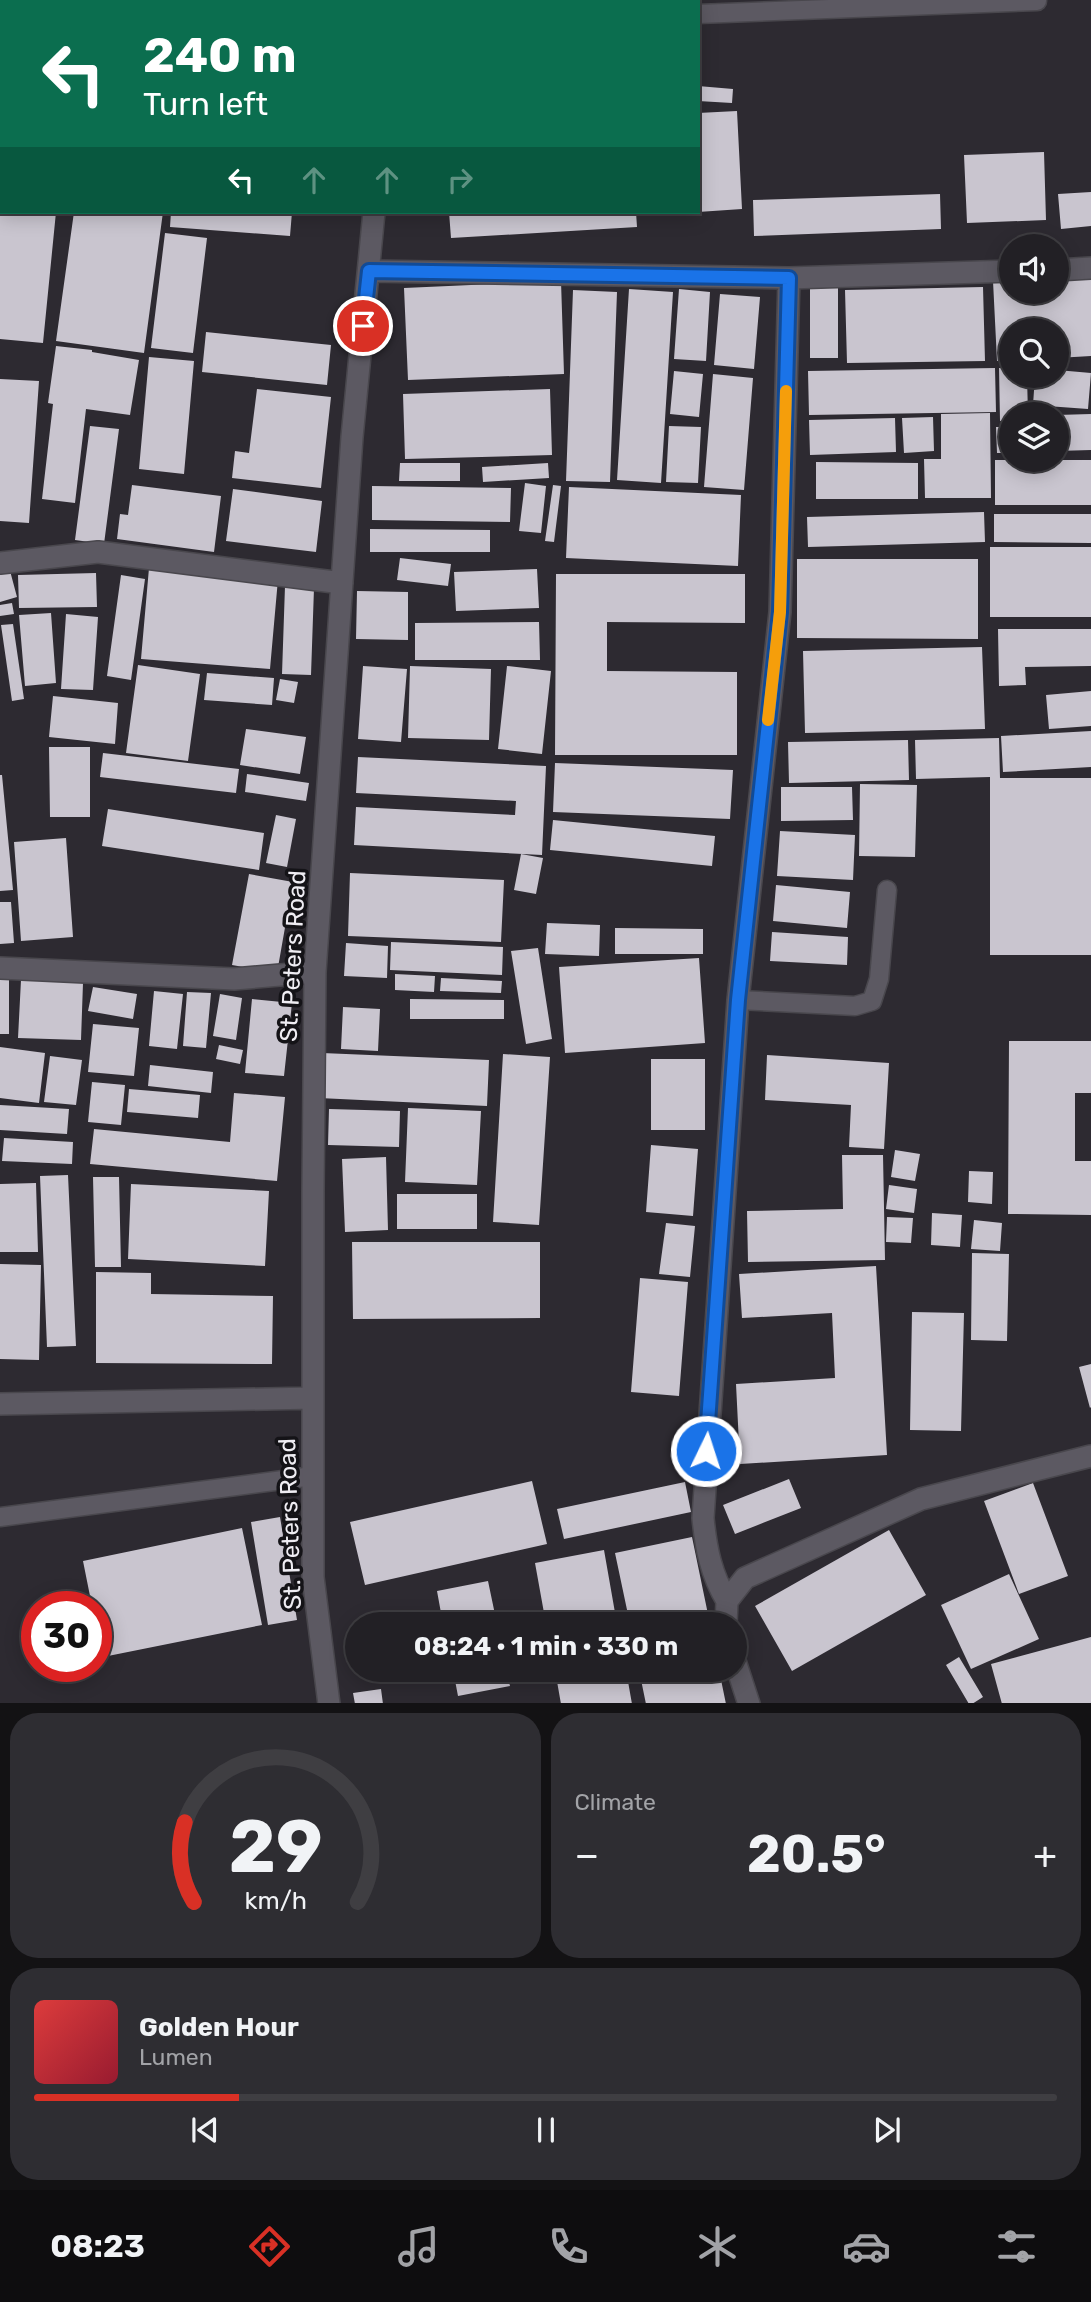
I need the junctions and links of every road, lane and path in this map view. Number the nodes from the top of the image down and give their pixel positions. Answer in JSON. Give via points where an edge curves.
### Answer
{"nodes":[{"id":1,"x":1037,"y":1,"type":"edge"},
{"id":2,"x":700,"y":14,"type":"edge"},
{"id":3,"x":374,"y":214,"type":"edge"},
{"id":4,"x":1091,"y":268,"type":"edge"},
{"id":5,"x":1069,"y":269,"type":"edge"},
{"id":6,"x":369,"y":271,"type":"junction"},
{"id":7,"x":999,"y":271,"type":"edge"},
{"id":8,"x":789,"y":278,"type":"junction"},
{"id":9,"x":0,"y":563,"type":"edge"},
{"id":10,"x":342,"y":583,"type":"junction"},
{"id":11,"x":887,"y":890,"type":"dead end"},
{"id":12,"x":0,"y":968,"type":"edge"},
{"id":13,"x":315,"y":972,"type":"junction"},
{"id":14,"x":738,"y":1000,"type":"junction"},
{"id":15,"x":313,"y":1398,"type":"junction"},
{"id":16,"x":0,"y":1404,"type":"edge"},
{"id":17,"x":1091,"y":1455,"type":"edge"},
{"id":18,"x":313,"y":1476,"type":"junction"},
{"id":19,"x":0,"y":1517,"type":"edge"},
{"id":20,"x":727,"y":1601,"type":"junction"},
{"id":21,"x":727,"y":1612,"type":"edge"},
{"id":22,"x":742,"y":1682,"type":"edge"},
{"id":23,"x":329,"y":1703,"type":"edge"},
{"id":24,"x":749,"y":1703,"type":"edge"}],
"edges":[{"from":1,"to":2,"type":"lane"},
{"from":3,"to":6,"type":"street","name":"St. Peters Road"},
{"from":4,"to":5,"type":"street"},
{"from":6,"to":8,"type":"street"},
{"from":6,"to":10,"type":"street","name":"St. Peters Road"},
{"from":7,"to":8,"type":"street"},
{"from":8,"to":14,"type":"street","via":[[780,612]]},
{"from":9,"to":10,"type":"street","via":[[98,552]]},
{"from":10,"to":13,"type":"street","name":"St. Peters Road"},
{"from":11,"to":14,"type":"lane","via":[[873,1001],[855,1006]]},
{"from":12,"to":13,"type":"street","via":[[234,979]]},
{"from":13,"to":15,"type":"street","name":"St. Peters Road"},
{"from":14,"to":20,"type":"street","via":[[703,1518],[706,1552]]},
{"from":15,"to":16,"type":"street"},
{"from":15,"to":18,"type":"street","name":"St. Peters Road"},
{"from":17,"to":20,"type":"street","via":[[920,1499],[745,1578]]},
{"from":18,"to":19,"type":"lane"},
{"from":18,"to":23,"type":"street","name":"St. Peters Road","via":[[313,1577]]},
{"from":20,"to":21,"type":"street"},
{"from":22,"to":24,"type":"street"}]}
